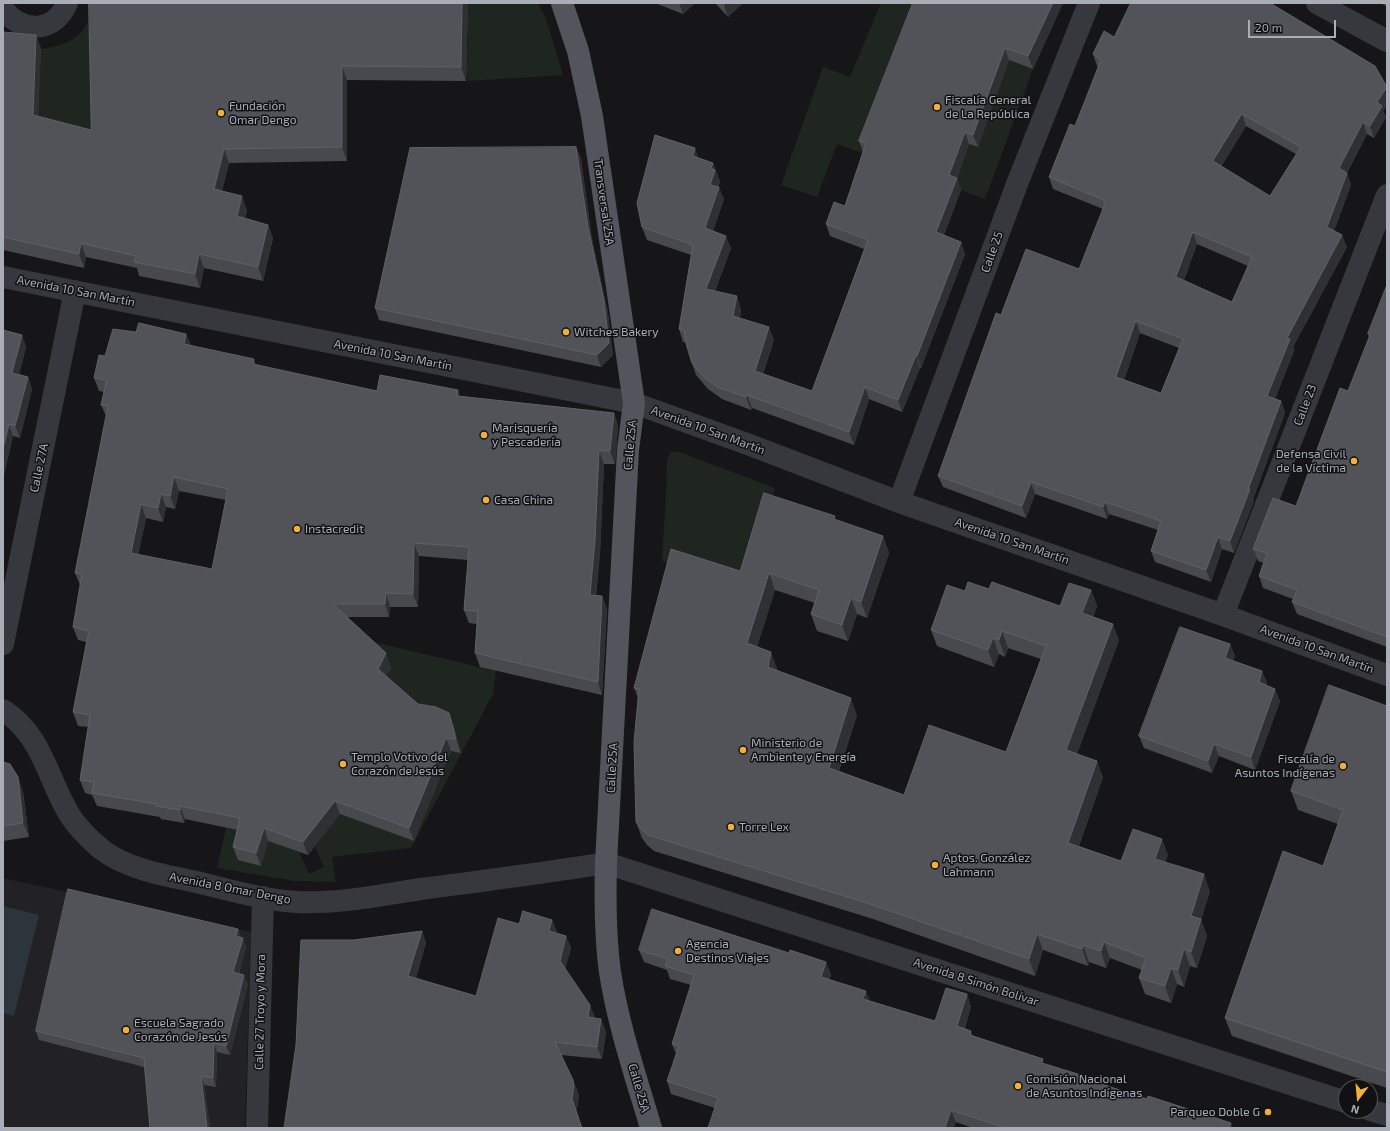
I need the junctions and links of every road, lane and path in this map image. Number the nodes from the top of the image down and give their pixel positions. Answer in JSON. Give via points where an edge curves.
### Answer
{"nodes":[{"id":1,"x":67,"y":3,"type":"edge"},
{"id":2,"x":562,"y":3,"type":"edge"},
{"id":3,"x":1089,"y":3,"type":"edge"},
{"id":4,"x":1317,"y":3,"type":"edge"},
{"id":5,"x":3,"y":9,"type":"edge"},
{"id":6,"x":1387,"y":42,"type":"edge"},
{"id":7,"x":1387,"y":195,"type":"edge"},
{"id":8,"x":3,"y":277,"type":"edge"},
{"id":9,"x":75,"y":291,"type":"junction"},
{"id":10,"x":634,"y":403,"type":"junction"},
{"id":11,"x":899,"y":502,"type":"junction"},
{"id":12,"x":1223,"y":615,"type":"junction"},
{"id":13,"x":3,"y":644,"type":"edge"},
{"id":14,"x":1387,"y":675,"type":"edge"},
{"id":15,"x":3,"y":710,"type":"edge"},
{"id":16,"x":606,"y":863,"type":"junction"},
{"id":17,"x":262,"y":897,"type":"junction"},
{"id":18,"x":1338,"y":1099,"type":"edge"},
{"id":19,"x":257,"y":1128,"type":"edge"},
{"id":20,"x":651,"y":1128,"type":"edge"}],
"edges":[{"from":1,"to":5,"type":"street","via":[[56,19],[32,27],[10,18]]},
{"from":2,"to":10,"type":"main road","name":"Transversal 25A","via":[[578,51],[592,116]]},
{"from":3,"to":11,"type":"street","name":"Calle 25","via":[[1017,184]]},
{"from":4,"to":6,"type":"street"},
{"from":7,"to":12,"type":"street","name":"Calle 23"},
{"from":8,"to":9,"type":"street","name":"Avenida 10 San Martín"},
{"from":9,"to":10,"type":"street","name":"Avenida 10 San Martín"},
{"from":9,"to":13,"type":"street","name":"Calle 27A"},
{"from":10,"to":11,"type":"street","name":"Avenida 10 San Martín"},
{"from":10,"to":16,"type":"main road","name":"Calle 25A","via":[[628,450]]},
{"from":11,"to":12,"type":"street","name":"Avenida 10 San Martín"},
{"from":12,"to":14,"type":"street","name":"Avenida 10 San Martín"},
{"from":15,"to":17,"type":"street","name":"Avenida 8 Omar Dengo","via":[[15,718],[38,746],[69,814],[86,837],[102,850],[117,860],[159,874]]},
{"from":16,"to":17,"type":"street","name":"Avenida 8 Omar Dengo","via":[[346,900],[297,902]]},
{"from":16,"to":18,"type":"street","name":"Avenida 8 Simón Bolívar"},
{"from":16,"to":20,"type":"main road","name":"Calle 25A","via":[[605,915],[610,972],[622,1027]]},
{"from":17,"to":19,"type":"street","name":"Calle 27 Troyo y Mora"}]}
